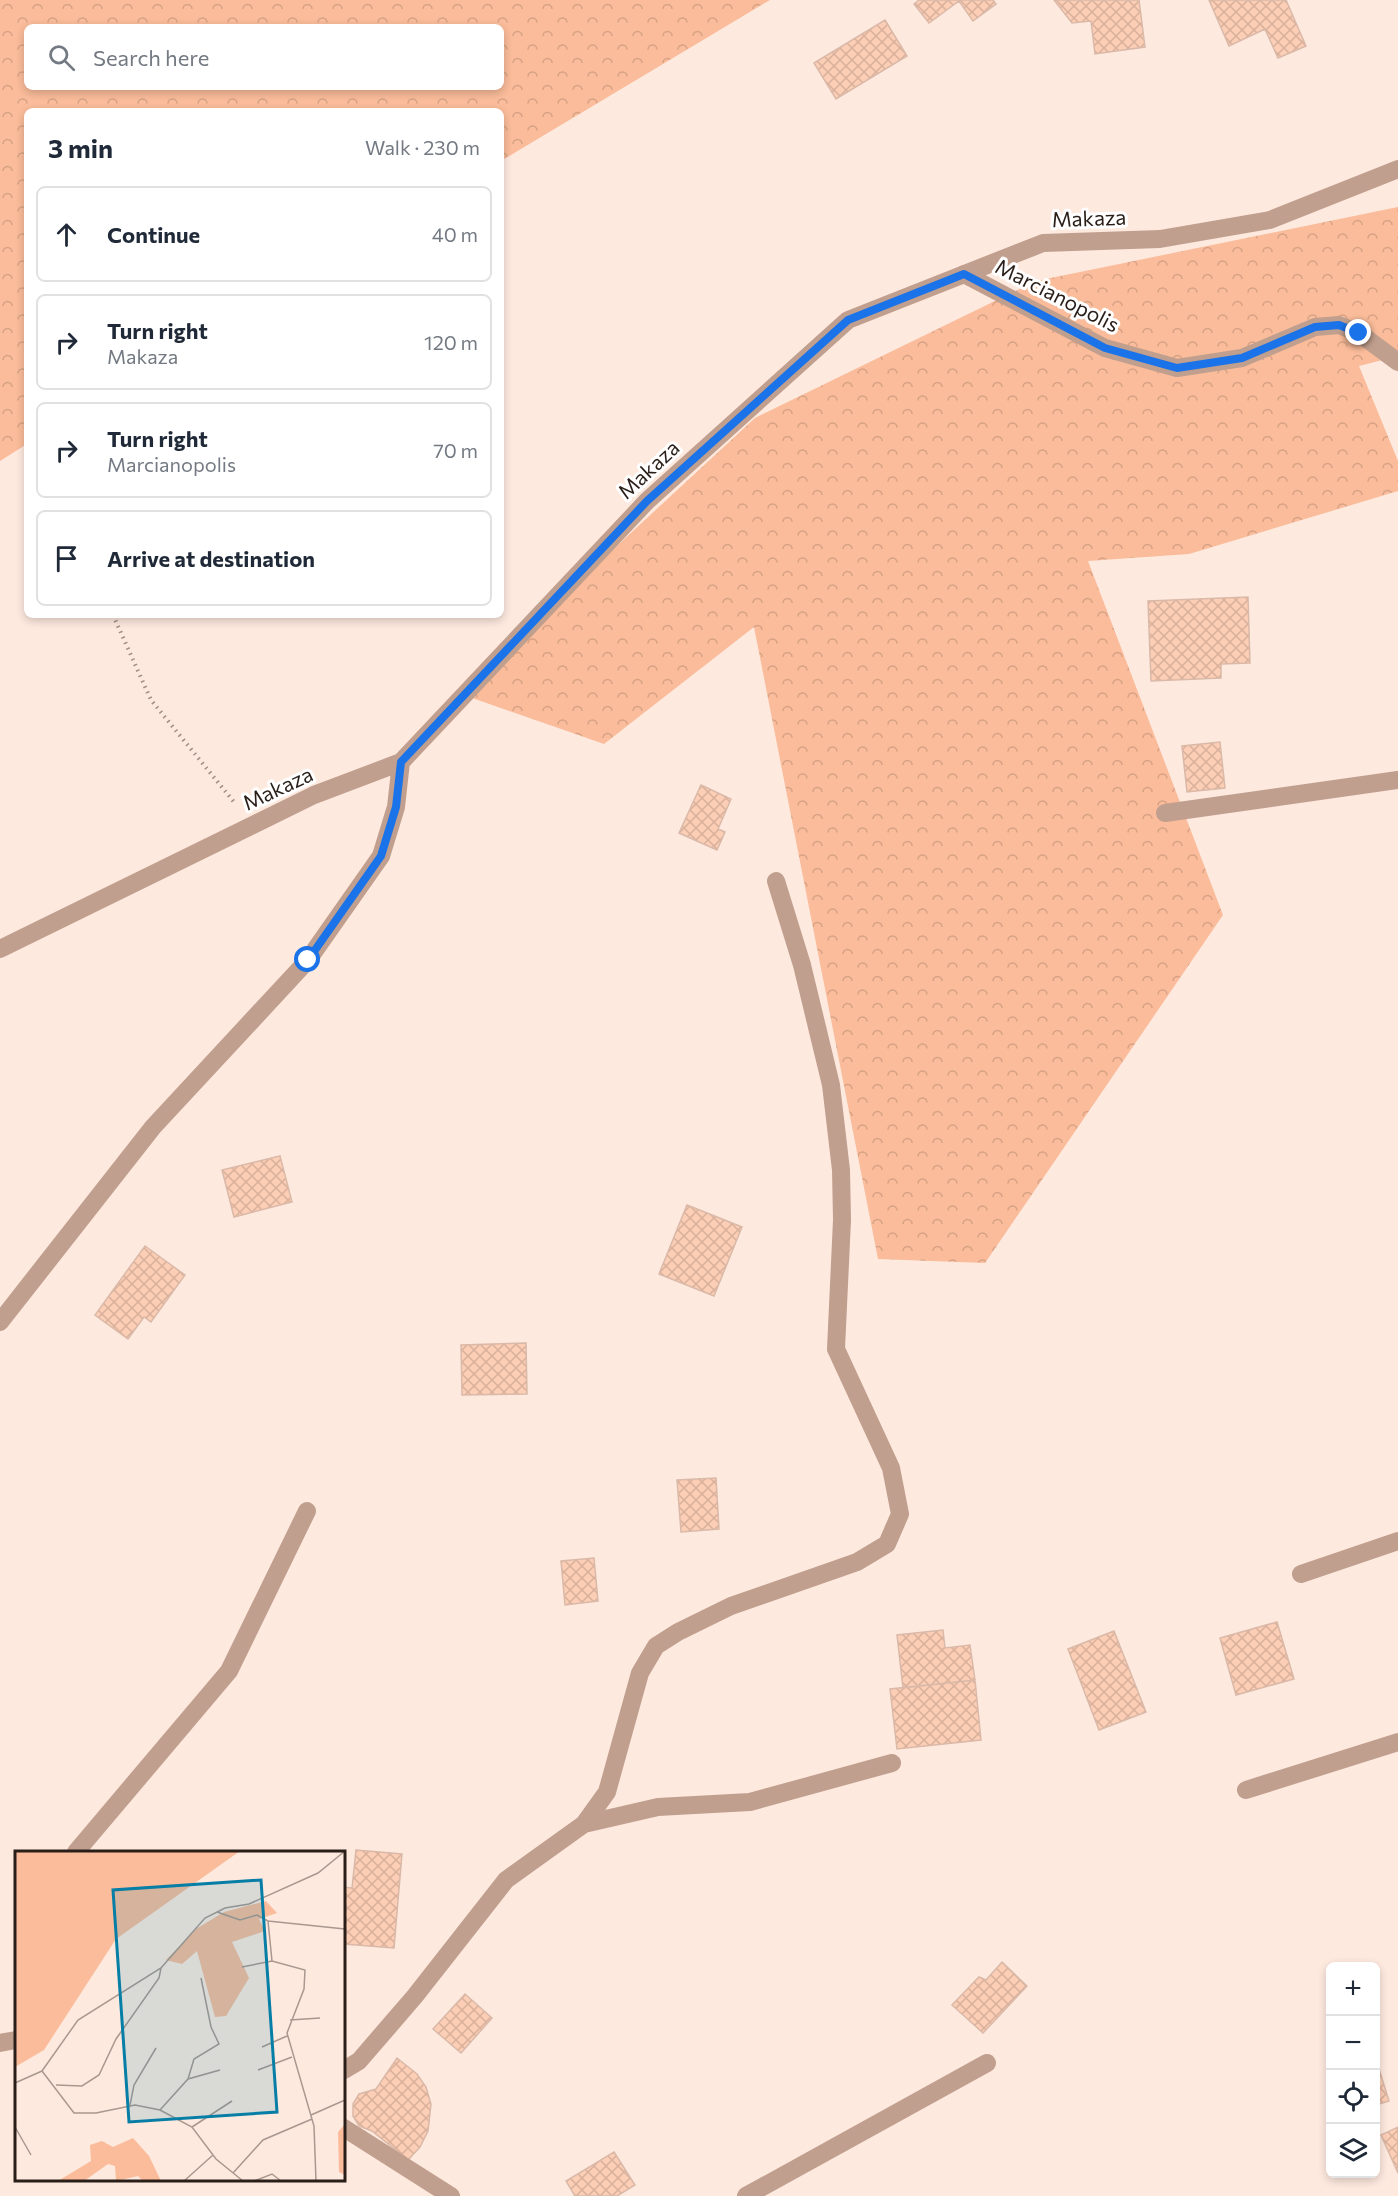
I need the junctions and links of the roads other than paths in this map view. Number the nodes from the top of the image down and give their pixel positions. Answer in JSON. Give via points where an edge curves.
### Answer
{"nodes":[{"id":1,"x":1398,"y":169,"type":"edge"},
{"id":2,"x":964,"y":274,"type":"junction"},
{"id":3,"x":1398,"y":362,"type":"edge"},
{"id":4,"x":401,"y":762,"type":"junction"},
{"id":5,"x":1398,"y":780,"type":"edge"},
{"id":6,"x":1165,"y":813,"type":"dead end"},
{"id":7,"x":776,"y":881,"type":"dead end"},
{"id":8,"x":0,"y":949,"type":"edge"},
{"id":9,"x":0,"y":1322,"type":"edge"},
{"id":10,"x":307,"y":1511,"type":"dead end"},
{"id":11,"x":1398,"y":1541,"type":"edge"},
{"id":12,"x":1300,"y":1574,"type":"dead end"},
{"id":13,"x":1398,"y":1742,"type":"edge"},
{"id":14,"x":892,"y":1762,"type":"dead end"},
{"id":15,"x":1246,"y":1790,"type":"dead end"},
{"id":16,"x":584,"y":1824,"type":"junction"},
{"id":17,"x":77,"y":1851,"type":"edge"},
{"id":18,"x":15,"y":2040,"type":"edge"},
{"id":19,"x":0,"y":2043,"type":"edge"},
{"id":20,"x":987,"y":2063,"type":"dead end"},
{"id":21,"x":345,"y":2069,"type":"edge"},
{"id":22,"x":345,"y":2129,"type":"edge"},
{"id":23,"x":451,"y":2196,"type":"edge"},
{"id":24,"x":746,"y":2196,"type":"edge"}],
"edges":[{"from":1,"to":2,"type":"street","name":"Makaza","via":[[1270,220],[1160,239],[1043,243]]},
{"from":2,"to":3,"type":"street","name":"Marcianopolis","via":[[1105,348],[1177,368],[1242,358],[1315,327],[1339,325],[1359,333]]},
{"from":2,"to":4,"type":"street","name":"Makaza","via":[[848,320],[647,501]]},
{"from":4,"to":8,"type":"street","name":"Makaza","via":[[314,795]]},
{"from":4,"to":9,"type":"street","via":[[396,807],[381,856],[308,960],[153,1127]]},
{"from":5,"to":6,"type":"street"},
{"from":7,"to":16,"type":"street","via":[[802,965],[831,1085],[841,1170],[842,1220],[836,1348],[891,1467],[900,1514],[887,1544],[857,1562],[731,1606],[656,1646],[640,1673],[607,1792]]},
{"from":10,"to":17,"type":"street","via":[[229,1671]]},
{"from":11,"to":12,"type":"street"},
{"from":13,"to":15,"type":"street"},
{"from":14,"to":16,"type":"street","via":[[750,1802],[658,1807]]},
{"from":16,"to":21,"type":"street","via":[[506,1880],[415,1996],[358,2061]]},
{"from":18,"to":19,"type":"street"},
{"from":20,"to":24,"type":"street"},
{"from":22,"to":23,"type":"street"}]}
